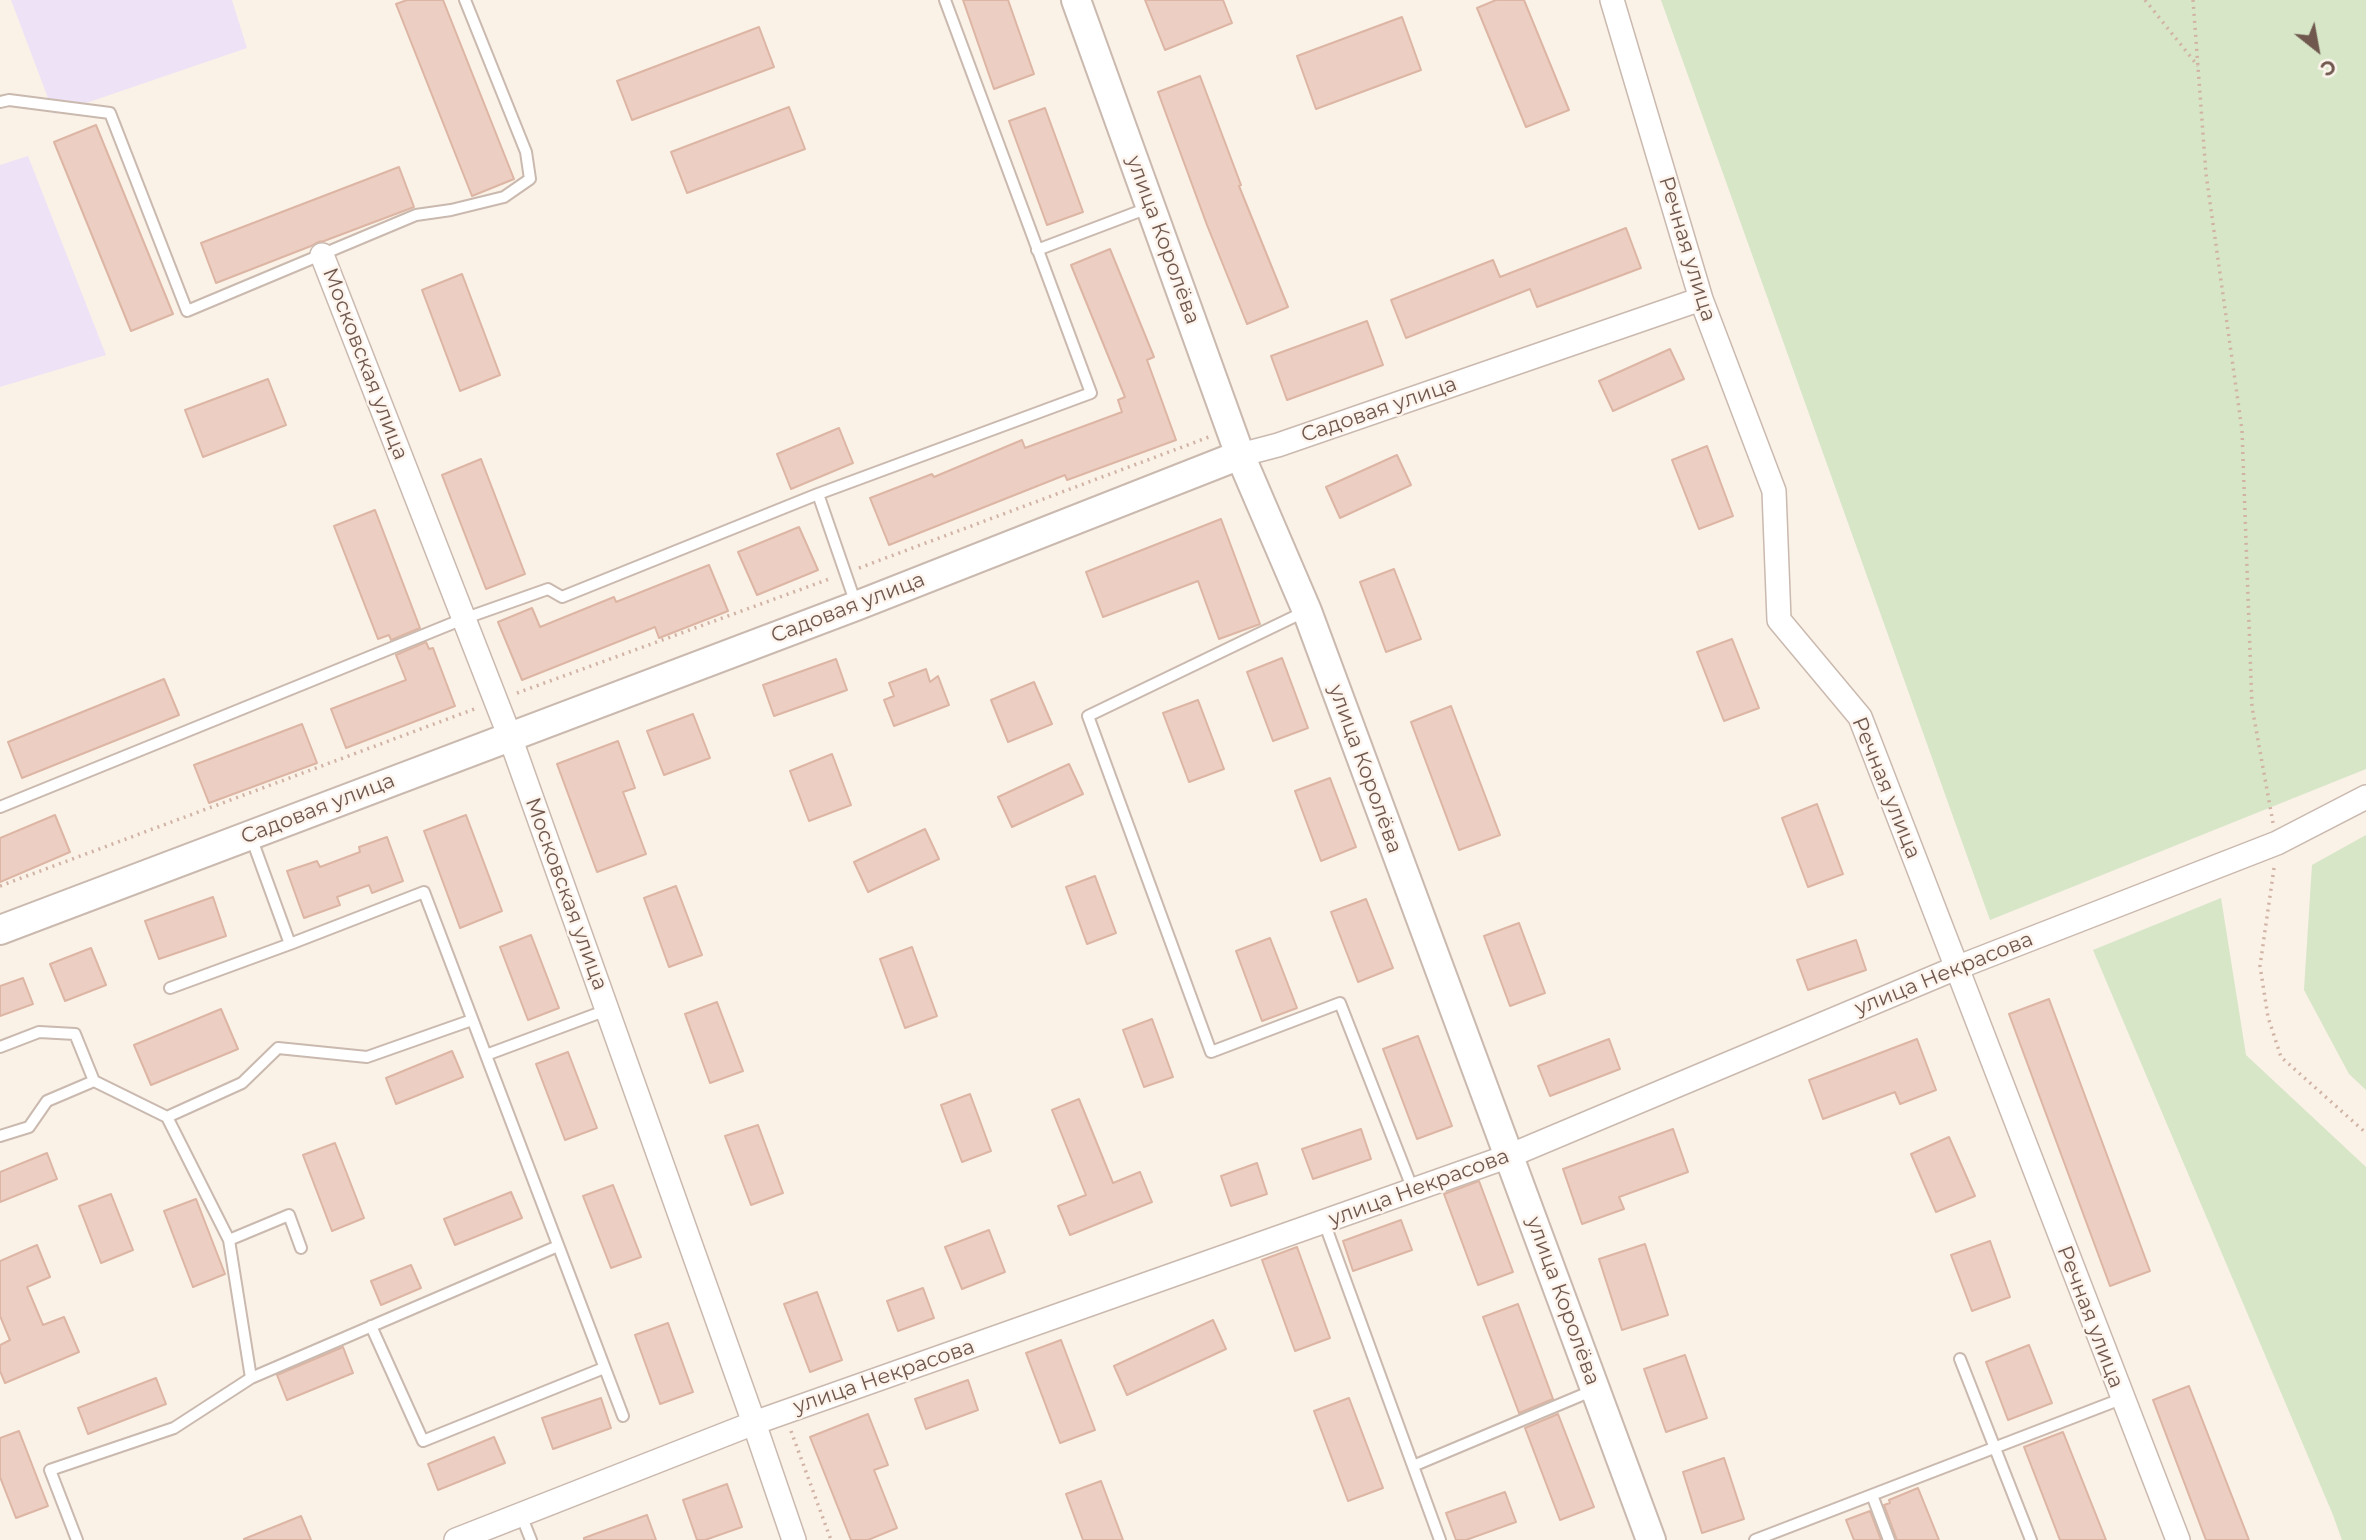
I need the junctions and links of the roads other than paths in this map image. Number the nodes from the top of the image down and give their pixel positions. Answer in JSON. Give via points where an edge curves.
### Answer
{"nodes":[{"id":1,"x":465,"y":0,"type":"edge"},
{"id":2,"x":945,"y":0,"type":"edge"},
{"id":3,"x":1076,"y":0,"type":"edge"},
{"id":4,"x":1612,"y":0,"type":"edge"},
{"id":5,"x":0,"y":102,"type":"edge"},
{"id":6,"x":1151,"y":206,"type":"junction"},
{"id":7,"x":1037,"y":250,"type":"junction"},
{"id":8,"x":322,"y":255,"type":"junction"},
{"id":9,"x":1701,"y":299,"type":"junction"},
{"id":10,"x":1240,"y":455,"type":"junction"},
{"id":11,"x":818,"y":494,"type":"junction"},
{"id":12,"x":856,"y":606,"type":"junction"},
{"id":13,"x":1307,"y":611,"type":"junction"},
{"id":14,"x":463,"y":619,"type":"junction"},
{"id":15,"x":510,"y":737,"type":"junction"},
{"id":16,"x":2366,"y":797,"type":"edge"},
{"id":17,"x":0,"y":807,"type":"edge"},
{"id":18,"x":250,"y":835,"type":"junction"},
{"id":19,"x":0,"y":930,"type":"edge"},
{"id":20,"x":290,"y":944,"type":"junction"},
{"id":21,"x":1956,"y":968,"type":"junction"},
{"id":22,"x":170,"y":988,"type":"dead end"},
{"id":23,"x":607,"y":1010,"type":"junction"},
{"id":24,"x":472,"y":1020,"type":"junction"},
{"id":25,"x":0,"y":1047,"type":"edge"},
{"id":26,"x":486,"y":1055,"type":"junction"},
{"id":27,"x":94,"y":1081,"type":"junction"},
{"id":28,"x":167,"y":1117,"type":"junction"},
{"id":29,"x":0,"y":1136,"type":"edge"},
{"id":30,"x":1509,"y":1156,"type":"junction"},
{"id":31,"x":1413,"y":1190,"type":"junction"},
{"id":32,"x":1324,"y":1222,"type":"junction"},
{"id":33,"x":229,"y":1240,"type":"junction"},
{"id":34,"x":558,"y":1245,"type":"junction"},
{"id":35,"x":300,"y":1248,"type":"dead end"},
{"id":36,"x":372,"y":1326,"type":"junction"},
{"id":37,"x":1959,"y":1359,"type":"dead end"},
{"id":38,"x":604,"y":1368,"type":"junction"},
{"id":39,"x":251,"y":1378,"type":"junction"},
{"id":40,"x":1596,"y":1390,"type":"junction"},
{"id":41,"x":2121,"y":1399,"type":"junction"},
{"id":42,"x":623,"y":1416,"type":"dead end"},
{"id":43,"x":754,"y":1423,"type":"junction"},
{"id":44,"x":1994,"y":1448,"type":"junction"},
{"id":45,"x":1413,"y":1466,"type":"junction"},
{"id":46,"x":1872,"y":1495,"type":"junction"},
{"id":47,"x":521,"y":1515,"type":"junction"},
{"id":48,"x":77,"y":1540,"type":"edge"},
{"id":49,"x":456,"y":1540,"type":"edge"},
{"id":50,"x":531,"y":1540,"type":"edge"},
{"id":51,"x":794,"y":1540,"type":"edge"},
{"id":52,"x":1440,"y":1540,"type":"edge"},
{"id":53,"x":1651,"y":1540,"type":"edge"},
{"id":54,"x":1755,"y":1540,"type":"edge"},
{"id":55,"x":1889,"y":1540,"type":"edge"},
{"id":56,"x":2031,"y":1540,"type":"edge"},
{"id":57,"x":2178,"y":1540,"type":"edge"}],
"edges":[{"from":1,"to":8,"type":"lane","via":[[526,152],[530,179],[504,197],[416,215]]},
{"from":2,"to":7,"type":"lane"},
{"from":3,"to":6,"type":"street","name":"улица Королёва"},
{"from":4,"to":9,"type":"street","name":"Речная улица"},
{"from":5,"to":8,"type":"lane","via":[[110,113],[187,311]]},
{"from":6,"to":7,"type":"lane"},
{"from":6,"to":10,"type":"street","name":"улица Королёва"},
{"from":7,"to":11,"type":"lane","via":[[1091,393]]},
{"from":8,"to":14,"type":"street","name":"Московская улица"},
{"from":9,"to":10,"type":"street","name":"Садовая улица"},
{"from":9,"to":21,"type":"street","name":"Речная улица","via":[[1774,491],[1779,621],[1860,717]]},
{"from":10,"to":12,"type":"street","name":"Садовая улица"},
{"from":10,"to":13,"type":"street","name":"улица Королёва"},
{"from":11,"to":12,"type":"lane"},
{"from":11,"to":14,"type":"lane","via":[[562,597],[548,589]]},
{"from":12,"to":15,"type":"street","name":"Садовая улица"},
{"from":13,"to":30,"type":"street","name":"улица Королёва"},
{"from":13,"to":31,"type":"lane","via":[[1088,716],[1211,1052],[1340,1003]]},
{"from":14,"to":15,"type":"street","name":"Московская улица"},
{"from":14,"to":17,"type":"lane"},
{"from":15,"to":18,"type":"street","name":"Садовая улица"},
{"from":15,"to":23,"type":"street","name":"Московская улица"},
{"from":16,"to":21,"type":"street","name":"улица Некрасова","via":[[2277,843]]},
{"from":18,"to":19,"type":"street","name":"Садовая улица"},
{"from":18,"to":20,"type":"lane"},
{"from":20,"to":22,"type":"lane"},
{"from":20,"to":24,"type":"lane","via":[[424,892]]},
{"from":21,"to":30,"type":"street","name":"улица Некрасова"},
{"from":21,"to":41,"type":"street","name":"Речная улица"},
{"from":23,"to":26,"type":"lane"},
{"from":23,"to":43,"type":"street","name":"Московская улица"},
{"from":24,"to":26,"type":"lane"},
{"from":24,"to":28,"type":"lane","via":[[367,1056],[278,1048],[242,1083]]},
{"from":25,"to":27,"type":"lane","via":[[39,1031],[75,1034]]},
{"from":26,"to":34,"type":"lane"},
{"from":27,"to":28,"type":"lane"},
{"from":27,"to":29,"type":"lane","via":[[47,1101],[29,1127]]},
{"from":28,"to":33,"type":"lane"},
{"from":30,"to":31,"type":"street","name":"улица Некрасова"},
{"from":30,"to":40,"type":"street","name":"улица Королёва"},
{"from":31,"to":32,"type":"street","name":"улица Некрасова"},
{"from":32,"to":43,"type":"street","name":"улица Некрасова"},
{"from":32,"to":45,"type":"lane"},
{"from":33,"to":35,"type":"lane","via":[[289,1215]]},
{"from":33,"to":39,"type":"lane"},
{"from":34,"to":36,"type":"lane"},
{"from":34,"to":38,"type":"lane"},
{"from":36,"to":38,"type":"lane","via":[[423,1441]]},
{"from":36,"to":39,"type":"lane"},
{"from":37,"to":44,"type":"lane"},
{"from":38,"to":42,"type":"lane"},
{"from":39,"to":48,"type":"lane","via":[[174,1428],[50,1470]]},
{"from":40,"to":45,"type":"lane"},
{"from":40,"to":53,"type":"street","name":"улица Королёва"},
{"from":41,"to":44,"type":"lane"},
{"from":41,"to":57,"type":"street","name":"Речная улица"},
{"from":43,"to":47,"type":"street","name":"улица Некрасова"},
{"from":43,"to":51,"type":"street","name":"Московская улица"},
{"from":44,"to":46,"type":"lane"},
{"from":44,"to":56,"type":"lane"},
{"from":45,"to":52,"type":"lane"},
{"from":46,"to":54,"type":"lane"},
{"from":46,"to":55,"type":"lane"},
{"from":47,"to":49,"type":"street","name":"улица Некрасова"},
{"from":47,"to":50,"type":"lane"}]}
